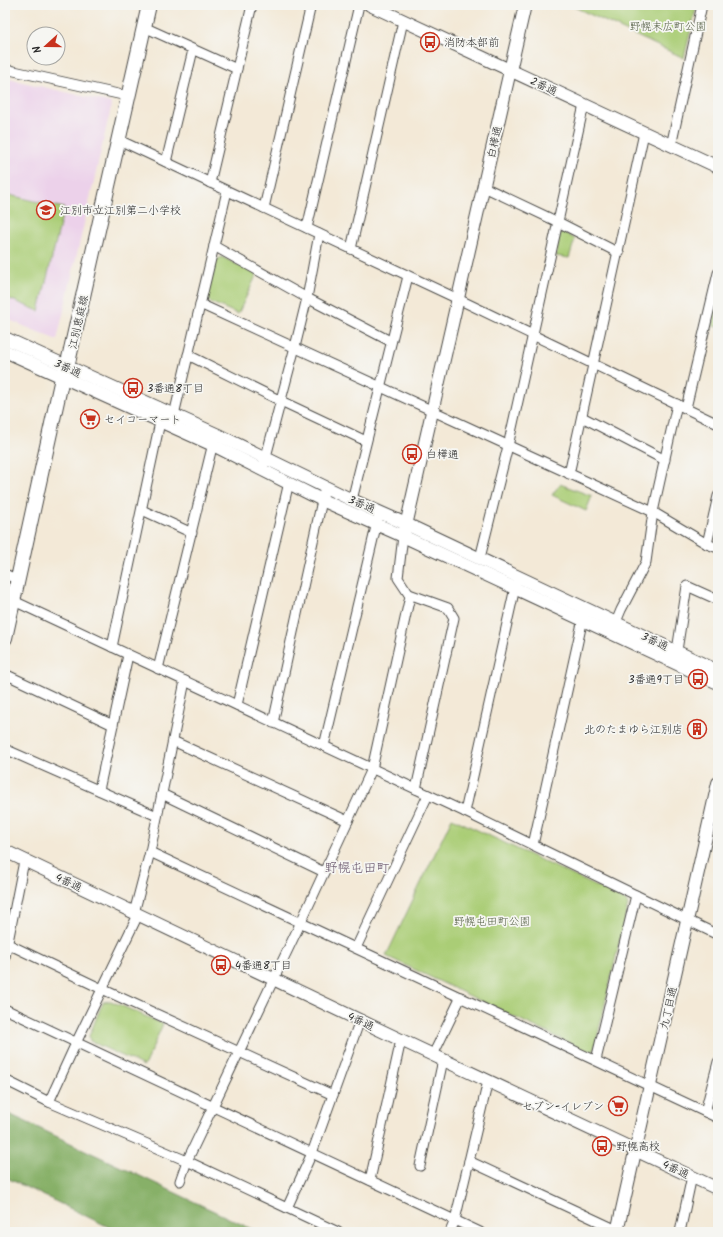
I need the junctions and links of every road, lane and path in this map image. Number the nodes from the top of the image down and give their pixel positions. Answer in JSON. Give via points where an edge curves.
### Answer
{"nodes":[{"id":1,"x":149,"y":5,"type":"edge"},
{"id":2,"x":252,"y":5,"type":"edge"},
{"id":3,"x":311,"y":5,"type":"edge"},
{"id":4,"x":359,"y":5,"type":"edge"},
{"id":5,"x":370,"y":5,"type":"edge"},
{"id":6,"x":525,"y":5,"type":"edge"},
{"id":7,"x":702,"y":5,"type":"edge"},
{"id":8,"x":403,"y":21,"type":"junction"},
{"id":9,"x":144,"y":27,"type":"junction"},
{"id":10,"x":193,"y":50,"type":"junction"},
{"id":11,"x":5,"y":69,"type":"edge"},
{"id":12,"x":237,"y":69,"type":"junction"},
{"id":13,"x":510,"y":70,"type":"junction"},
{"id":14,"x":128,"y":96,"type":"junction"},
{"id":15,"x":584,"y":105,"type":"junction"},
{"id":16,"x":644,"y":133,"type":"junction"},
{"id":17,"x":119,"y":140,"type":"junction"},
{"id":18,"x":672,"y":146,"type":"junction"},
{"id":19,"x":166,"y":162,"type":"junction"},
{"id":20,"x":718,"y":167,"type":"edge"},
{"id":21,"x":210,"y":183,"type":"junction"},
{"id":22,"x":484,"y":187,"type":"junction"},
{"id":23,"x":227,"y":191,"type":"junction"},
{"id":24,"x":264,"y":208,"type":"junction"},
{"id":25,"x":558,"y":222,"type":"junction"},
{"id":26,"x":306,"y":228,"type":"junction"},
{"id":27,"x":319,"y":234,"type":"junction"},
{"id":28,"x":214,"y":246,"type":"junction"},
{"id":29,"x":351,"y":249,"type":"junction"},
{"id":30,"x":618,"y":253,"type":"junction"},
{"id":31,"x":718,"y":273,"type":"edge"},
{"id":32,"x":408,"y":276,"type":"junction"},
{"id":33,"x":717,"y":283,"type":"edge"},
{"id":34,"x":307,"y":298,"type":"junction"},
{"id":35,"x":458,"y":299,"type":"junction"},
{"id":36,"x":200,"y":304,"type":"junction"},
{"id":37,"x":532,"y":335,"type":"junction"},
{"id":38,"x":5,"y":338,"type":"edge"},
{"id":39,"x":390,"y":341,"type":"junction"},
{"id":40,"x":295,"y":348,"type":"junction"},
{"id":41,"x":5,"y":351,"type":"edge"},
{"id":42,"x":188,"y":355,"type":"junction"},
{"id":43,"x":594,"y":364,"type":"junction"},
{"id":44,"x":65,"y":373,"type":"junction"},
{"id":45,"x":379,"y":387,"type":"junction"},
{"id":46,"x":281,"y":401,"type":"junction"},
{"id":47,"x":677,"y":404,"type":"junction"},
{"id":48,"x":686,"y":408,"type":"junction"},
{"id":49,"x":432,"y":411,"type":"junction"},
{"id":50,"x":174,"y":415,"type":"junction"},
{"id":51,"x":582,"y":417,"type":"junction"},
{"id":52,"x":160,"y":422,"type":"junction"},
{"id":53,"x":718,"y":424,"type":"edge"},
{"id":54,"x":214,"y":440,"type":"junction"},
{"id":55,"x":366,"y":441,"type":"junction"},
{"id":56,"x":508,"y":446,"type":"junction"},
{"id":57,"x":664,"y":460,"type":"junction"},
{"id":58,"x":264,"y":464,"type":"junction"},
{"id":59,"x":569,"y":474,"type":"junction"},
{"id":60,"x":288,"y":482,"type":"junction"},
{"id":61,"x":325,"y":487,"type":"junction"},
{"id":62,"x":718,"y":496,"type":"edge"},
{"id":63,"x":322,"y":500,"type":"junction"},
{"id":64,"x":352,"y":500,"type":"junction"},
{"id":65,"x":142,"y":510,"type":"junction"},
{"id":66,"x":380,"y":512,"type":"junction"},
{"id":67,"x":653,"y":512,"type":"junction"},
{"id":68,"x":376,"y":524,"type":"junction"},
{"id":69,"x":406,"y":524,"type":"junction"},
{"id":70,"x":192,"y":533,"type":"junction"},
{"id":71,"x":403,"y":536,"type":"junction"},
{"id":72,"x":707,"y":544,"type":"junction"},
{"id":73,"x":718,"y":548,"type":"edge"},
{"id":74,"x":480,"y":558,"type":"junction"},
{"id":75,"x":5,"y":574,"type":"edge"},
{"id":76,"x":518,"y":576,"type":"junction"},
{"id":77,"x":18,"y":580,"type":"junction"},
{"id":78,"x":515,"y":588,"type":"junction"},
{"id":79,"x":409,"y":594,"type":"junction"},
{"id":80,"x":718,"y":600,"type":"edge"},
{"id":81,"x":14,"y":601,"type":"junction"},
{"id":82,"x":584,"y":614,"type":"junction"},
{"id":83,"x":614,"y":628,"type":"junction"},
{"id":84,"x":5,"y":638,"type":"edge"},
{"id":85,"x":112,"y":647,"type":"junction"},
{"id":86,"x":128,"y":655,"type":"junction"},
{"id":87,"x":676,"y":657,"type":"junction"},
{"id":88,"x":158,"y":669,"type":"junction"},
{"id":89,"x":718,"y":671,"type":"edge"},
{"id":90,"x":5,"y":674,"type":"edge"},
{"id":91,"x":186,"y":682,"type":"junction"},
{"id":92,"x":718,"y":683,"type":"edge"},
{"id":93,"x":237,"y":706,"type":"junction"},
{"id":94,"x":274,"y":723,"type":"junction"},
{"id":95,"x":113,"y":725,"type":"junction"},
{"id":96,"x":173,"y":740,"type":"junction"},
{"id":97,"x":324,"y":746,"type":"junction"},
{"id":98,"x":5,"y":749,"type":"edge"},
{"id":99,"x":372,"y":769,"type":"junction"},
{"id":100,"x":416,"y":789,"type":"junction"},
{"id":101,"x":99,"y":790,"type":"junction"},
{"id":102,"x":717,"y":792,"type":"edge"},
{"id":103,"x":162,"y":794,"type":"junction"},
{"id":104,"x":428,"y":795,"type":"junction"},
{"id":105,"x":465,"y":812,"type":"junction"},
{"id":106,"x":157,"y":816,"type":"junction"},
{"id":107,"x":348,"y":820,"type":"junction"},
{"id":108,"x":533,"y":845,"type":"junction"},
{"id":109,"x":5,"y":851,"type":"edge"},
{"id":110,"x":150,"y":852,"type":"junction"},
{"id":111,"x":24,"y":861,"type":"junction"},
{"id":112,"x":324,"y":872,"type":"junction"},
{"id":113,"x":636,"y":895,"type":"junction"},
{"id":114,"x":136,"y":914,"type":"junction"},
{"id":115,"x":687,"y":920,"type":"junction"},
{"id":116,"x":301,"y":922,"type":"junction"},
{"id":117,"x":718,"y":935,"type":"edge"},
{"id":118,"x":8,"y":944,"type":"junction"},
{"id":119,"x":356,"y":948,"type":"junction"},
{"id":120,"x":5,"y":957,"type":"edge"},
{"id":121,"x":274,"y":979,"type":"junction"},
{"id":122,"x":102,"y":989,"type":"junction"},
{"id":123,"x":461,"y":997,"type":"junction"},
{"id":124,"x":5,"y":1009,"type":"edge"},
{"id":125,"x":360,"y":1020,"type":"junction"},
{"id":126,"x":401,"y":1040,"type":"junction"},
{"id":127,"x":76,"y":1043,"type":"junction"},
{"id":128,"x":239,"y":1052,"type":"junction"},
{"id":129,"x":438,"y":1058,"type":"junction"},
{"id":130,"x":596,"y":1060,"type":"junction"},
{"id":131,"x":718,"y":1062,"type":"edge"},
{"id":132,"x":5,"y":1080,"type":"edge"},
{"id":133,"x":488,"y":1081,"type":"junction"},
{"id":134,"x":650,"y":1085,"type":"junction"},
{"id":135,"x":333,"y":1095,"type":"junction"},
{"id":136,"x":49,"y":1102,"type":"junction"},
{"id":137,"x":213,"y":1106,"type":"junction"},
{"id":138,"x":705,"y":1112,"type":"junction"},
{"id":139,"x":718,"y":1118,"type":"edge"},
{"id":140,"x":636,"y":1150,"type":"junction"},
{"id":141,"x":312,"y":1153,"type":"junction"},
{"id":142,"x":187,"y":1161,"type":"junction"},
{"id":143,"x":469,"y":1161,"type":"junction"},
{"id":144,"x":420,"y":1166,"type":"dead end"},
{"id":145,"x":692,"y":1176,"type":"junction"},
{"id":146,"x":370,"y":1180,"type":"junction"},
{"id":147,"x":180,"y":1181,"type":"dead end"},
{"id":148,"x":718,"y":1189,"type":"edge"},
{"id":149,"x":286,"y":1208,"type":"junction"},
{"id":150,"x":455,"y":1220,"type":"junction"},
{"id":151,"x":617,"y":1231,"type":"edge"},
{"id":152,"x":338,"y":1232,"type":"edge"},
{"id":153,"x":450,"y":1232,"type":"edge"},
{"id":154,"x":480,"y":1232,"type":"edge"},
{"id":155,"x":680,"y":1232,"type":"edge"}],
"edges":[{"from":1,"to":9,"type":"main road","name":"江別恵庭線"},
{"from":2,"to":12,"type":"street"},
{"from":3,"to":24,"type":"street"},
{"from":4,"to":26,"type":"street"},
{"from":5,"to":8,"type":"street","name":"2番通"},
{"from":6,"to":13,"type":"street","name":"白樺通"},
{"from":7,"to":18,"type":"street"},
{"from":8,"to":13,"type":"street","name":"2番通"},
{"from":8,"to":29,"type":"street"},
{"from":9,"to":10,"type":"street"},
{"from":9,"to":14,"type":"main road","name":"江別恵庭線"},
{"from":10,"to":12,"type":"street"},
{"from":10,"to":19,"type":"street"},
{"from":11,"to":14,"type":"street"},
{"from":12,"to":21,"type":"street"},
{"from":13,"to":15,"type":"street","name":"2番通"},
{"from":13,"to":22,"type":"street","name":"白樺通"},
{"from":14,"to":17,"type":"main road","name":"江別恵庭線"},
{"from":15,"to":16,"type":"street","name":"2番通"},
{"from":15,"to":25,"type":"street"},
{"from":16,"to":18,"type":"street","name":"2番通"},
{"from":16,"to":30,"type":"street"},
{"from":17,"to":19,"type":"street"},
{"from":17,"to":44,"type":"main road","name":"江別恵庭線"},
{"from":18,"to":20,"type":"street","name":"2番通"},
{"from":19,"to":21,"type":"street"},
{"from":21,"to":23,"type":"street"},
{"from":22,"to":25,"type":"street"},
{"from":22,"to":35,"type":"street","name":"白樺通"},
{"from":23,"to":24,"type":"street"},
{"from":23,"to":28,"type":"street"},
{"from":24,"to":26,"type":"street"},
{"from":25,"to":30,"type":"street"},
{"from":25,"to":37,"type":"street"},
{"from":26,"to":27,"type":"street"},
{"from":27,"to":29,"type":"street"},
{"from":27,"to":34,"type":"street"},
{"from":28,"to":34,"type":"street"},
{"from":28,"to":36,"type":"street"},
{"from":29,"to":32,"type":"street"},
{"from":30,"to":43,"type":"street"},
{"from":31,"to":33,"type":"street"},
{"from":32,"to":35,"type":"street"},
{"from":32,"to":39,"type":"street"},
{"from":33,"to":48,"type":"street"},
{"from":34,"to":39,"type":"street"},
{"from":34,"to":40,"type":"street"},
{"from":35,"to":37,"type":"street"},
{"from":35,"to":49,"type":"street","name":"白樺通"},
{"from":36,"to":40,"type":"street"},
{"from":36,"to":42,"type":"street"},
{"from":37,"to":43,"type":"street"},
{"from":37,"to":56,"type":"street"},
{"from":38,"to":44,"type":"street","name":"3番通"},
{"from":39,"to":45,"type":"street"},
{"from":40,"to":45,"type":"street"},
{"from":40,"to":46,"type":"street"},
{"from":41,"to":44,"type":"street","name":"3番通"},
{"from":42,"to":46,"type":"street"},
{"from":42,"to":50,"type":"street"},
{"from":43,"to":47,"type":"street"},
{"from":43,"to":51,"type":"street"},
{"from":44,"to":50,"type":"street","name":"3番通"},
{"from":44,"to":52,"type":"street","name":"3番通"},
{"from":44,"to":77,"type":"main road","name":"江別恵庭線"},
{"from":45,"to":49,"type":"street"},
{"from":45,"to":55,"type":"street"},
{"from":46,"to":55,"type":"street"},
{"from":46,"to":58,"type":"street"},
{"from":47,"to":48,"type":"street"},
{"from":47,"to":57,"type":"street"},
{"from":48,"to":53,"type":"street"},
{"from":49,"to":56,"type":"street"},
{"from":49,"to":69,"type":"street","name":"白樺通"},
{"from":50,"to":54,"type":"street","name":"3番通"},
{"from":51,"to":57,"type":"street"},
{"from":51,"to":59,"type":"street"},
{"from":52,"to":54,"type":"street","name":"3番通"},
{"from":52,"to":65,"type":"street"},
{"from":54,"to":58,"type":"street","name":"3番通"},
{"from":54,"to":70,"type":"street"},
{"from":55,"to":64,"type":"street"},
{"from":56,"to":59,"type":"street"},
{"from":56,"to":74,"type":"street"},
{"from":57,"to":67,"type":"street"},
{"from":58,"to":60,"type":"street","name":"3番通"},
{"from":58,"to":61,"type":"street","name":"3番通"},
{"from":59,"to":67,"type":"street"},
{"from":60,"to":63,"type":"street","name":"3番通"},
{"from":60,"to":93,"type":"street"},
{"from":61,"to":63,"type":"street"},
{"from":61,"to":64,"type":"street","name":"3番通"},
{"from":62,"to":72,"type":"street"},
{"from":63,"to":68,"type":"street","name":"3番通"},
{"from":63,"to":94,"type":"street"},
{"from":64,"to":66,"type":"street","name":"3番通"},
{"from":65,"to":70,"type":"street"},
{"from":65,"to":85,"type":"street"},
{"from":66,"to":68,"type":"street"},
{"from":66,"to":69,"type":"street","name":"3番通"},
{"from":67,"to":72,"type":"street"},
{"from":67,"to":83,"type":"street","via":[[646,562]]},
{"from":68,"to":71,"type":"street","name":"3番通"},
{"from":68,"to":97,"type":"street"},
{"from":69,"to":71,"type":"street","name":"白樺通"},
{"from":69,"to":74,"type":"street","name":"3番通"},
{"from":70,"to":88,"type":"street"},
{"from":71,"to":78,"type":"street","name":"3番通"},
{"from":71,"to":79,"type":"street","via":[[398,578]]},
{"from":72,"to":73,"type":"street"},
{"from":74,"to":76,"type":"street","name":"3番通"},
{"from":75,"to":77,"type":"street"},
{"from":76,"to":78,"type":"street"},
{"from":76,"to":82,"type":"street","name":"3番通"},
{"from":77,"to":81,"type":"main road","name":"江別恵庭線"},
{"from":78,"to":82,"type":"street","name":"3番通"},
{"from":78,"to":105,"type":"street"},
{"from":79,"to":99,"type":"street"},
{"from":79,"to":100,"type":"street","via":[[448,608],[454,618]]},
{"from":80,"to":87,"type":"street","via":[[687,586]]},
{"from":81,"to":84,"type":"main road","name":"江別恵庭線"},
{"from":81,"to":85,"type":"street"},
{"from":82,"to":83,"type":"street","name":"3番通"},
{"from":82,"to":108,"type":"street"},
{"from":83,"to":87,"type":"street","name":"3番通"},
{"from":85,"to":86,"type":"street"},
{"from":86,"to":88,"type":"street"},
{"from":86,"to":95,"type":"street"},
{"from":87,"to":89,"type":"street","name":"3番通"},
{"from":87,"to":92,"type":"street","name":"3番通"},
{"from":88,"to":91,"type":"street"},
{"from":90,"to":95,"type":"street"},
{"from":91,"to":93,"type":"street"},
{"from":91,"to":96,"type":"street"},
{"from":93,"to":94,"type":"street"},
{"from":94,"to":97,"type":"street"},
{"from":95,"to":101,"type":"street"},
{"from":96,"to":103,"type":"street"},
{"from":96,"to":107,"type":"street"},
{"from":97,"to":99,"type":"street"},
{"from":98,"to":101,"type":"street"},
{"from":99,"to":100,"type":"street"},
{"from":99,"to":107,"type":"street"},
{"from":100,"to":104,"type":"street"},
{"from":101,"to":106,"type":"street"},
{"from":102,"to":115,"type":"street","name":"九丁目通"},
{"from":103,"to":106,"type":"street"},
{"from":103,"to":112,"type":"street"},
{"from":104,"to":105,"type":"street"},
{"from":104,"to":119,"type":"street"},
{"from":105,"to":108,"type":"street"},
{"from":106,"to":110,"type":"street"},
{"from":107,"to":112,"type":"street"},
{"from":108,"to":113,"type":"street"},
{"from":109,"to":111,"type":"street","name":"4番通"},
{"from":110,"to":114,"type":"street"},
{"from":110,"to":116,"type":"street"},
{"from":111,"to":114,"type":"street","name":"4番通"},
{"from":111,"to":118,"type":"street"},
{"from":112,"to":116,"type":"street"},
{"from":113,"to":115,"type":"street"},
{"from":113,"to":130,"type":"street"},
{"from":114,"to":121,"type":"street","name":"4番通"},
{"from":114,"to":122,"type":"street"},
{"from":115,"to":117,"type":"street"},
{"from":115,"to":134,"type":"street","name":"九丁目通"},
{"from":116,"to":119,"type":"street"},
{"from":116,"to":121,"type":"street"},
{"from":118,"to":120,"type":"street"},
{"from":118,"to":122,"type":"street"},
{"from":119,"to":123,"type":"street"},
{"from":121,"to":125,"type":"street","name":"4番通"},
{"from":121,"to":128,"type":"street"},
{"from":122,"to":127,"type":"street"},
{"from":122,"to":128,"type":"street"},
{"from":123,"to":129,"type":"street"},
{"from":123,"to":130,"type":"street"},
{"from":124,"to":127,"type":"street"},
{"from":125,"to":126,"type":"street","name":"4番通"},
{"from":125,"to":135,"type":"street"},
{"from":126,"to":129,"type":"street","name":"4番通"},
{"from":126,"to":146,"type":"street"},
{"from":127,"to":136,"type":"street"},
{"from":127,"to":137,"type":"street"},
{"from":128,"to":135,"type":"street"},
{"from":128,"to":137,"type":"street"},
{"from":129,"to":133,"type":"street","name":"4番通"},
{"from":129,"to":144,"type":"street"},
{"from":130,"to":134,"type":"street"},
{"from":131,"to":138,"type":"street"},
{"from":132,"to":136,"type":"street"},
{"from":133,"to":140,"type":"street","name":"4番通"},
{"from":133,"to":143,"type":"street"},
{"from":134,"to":138,"type":"street"},
{"from":134,"to":140,"type":"street","name":"九丁目通"},
{"from":135,"to":141,"type":"street"},
{"from":136,"to":142,"type":"street"},
{"from":137,"to":141,"type":"street"},
{"from":137,"to":142,"type":"street"},
{"from":138,"to":139,"type":"street"},
{"from":140,"to":145,"type":"street","name":"4番通"},
{"from":140,"to":151,"type":"street","name":"九丁目通"},
{"from":141,"to":146,"type":"street"},
{"from":141,"to":149,"type":"street"},
{"from":142,"to":147,"type":"street"},
{"from":142,"to":149,"type":"street"},
{"from":143,"to":150,"type":"street"},
{"from":143,"to":151,"type":"street"},
{"from":145,"to":148,"type":"street","name":"4番通"},
{"from":145,"to":155,"type":"street"},
{"from":146,"to":150,"type":"street"},
{"from":149,"to":152,"type":"street"},
{"from":150,"to":153,"type":"street"},
{"from":150,"to":154,"type":"street"}]}
